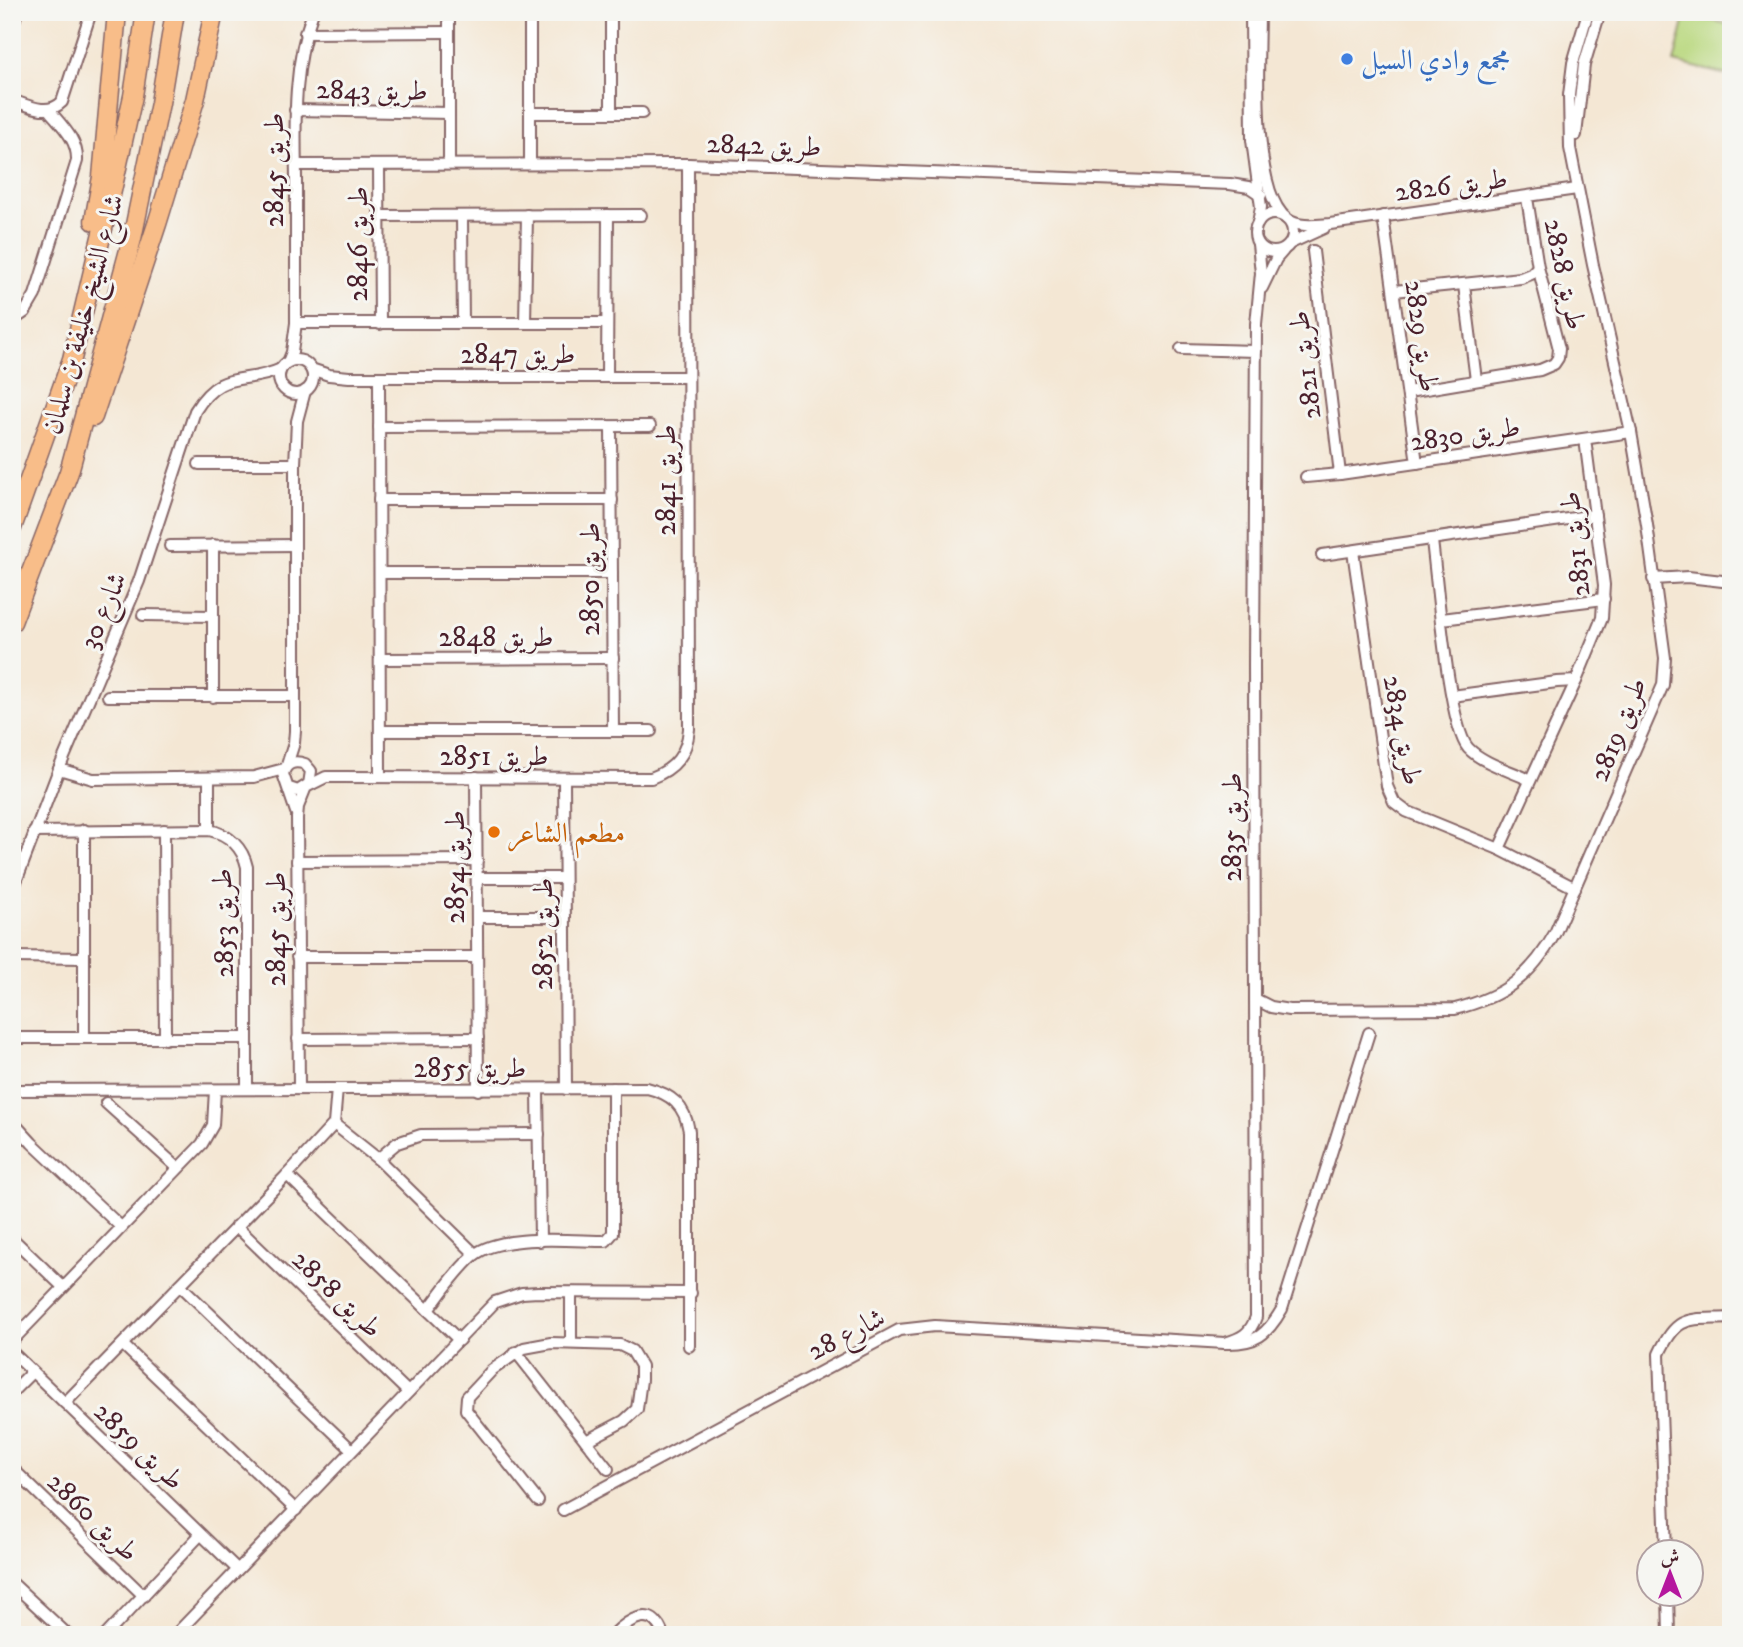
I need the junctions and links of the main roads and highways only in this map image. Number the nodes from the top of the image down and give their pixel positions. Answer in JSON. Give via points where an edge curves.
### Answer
{"nodes":[{"id":1,"x":117,"y":12,"type":"edge"},
{"id":2,"x":146,"y":12,"type":"edge"},
{"id":3,"x":175,"y":12,"type":"edge"},
{"id":4,"x":214,"y":12,"type":"edge"},
{"id":5,"x":54,"y":407,"type":"junction"},
{"id":6,"x":69,"y":472,"type":"junction"},
{"id":7,"x":12,"y":528,"type":"edge"},
{"id":8,"x":12,"y":621,"type":"edge"}],
"edges":[{"from":1,"to":5,"type":"highway","via":[[102,177]]},
{"from":2,"to":5,"type":"highway","name":"شارع الشيخ خليفة بن سلمان","via":[[111,195],[72,359]]},
{"from":3,"to":6,"type":"highway","name":"شارع الشيخ خليفة بن سلمان","via":[[132,239]]},
{"from":4,"to":6,"type":"highway","via":[[195,100],[157,224],[99,403]]},
{"from":5,"to":7,"type":"highway","name":"شارع الشيخ خليفة بن سلمان"},
{"from":6,"to":8,"type":"highway","name":"شارع الشيخ خليفة بن سلمان"}]}
